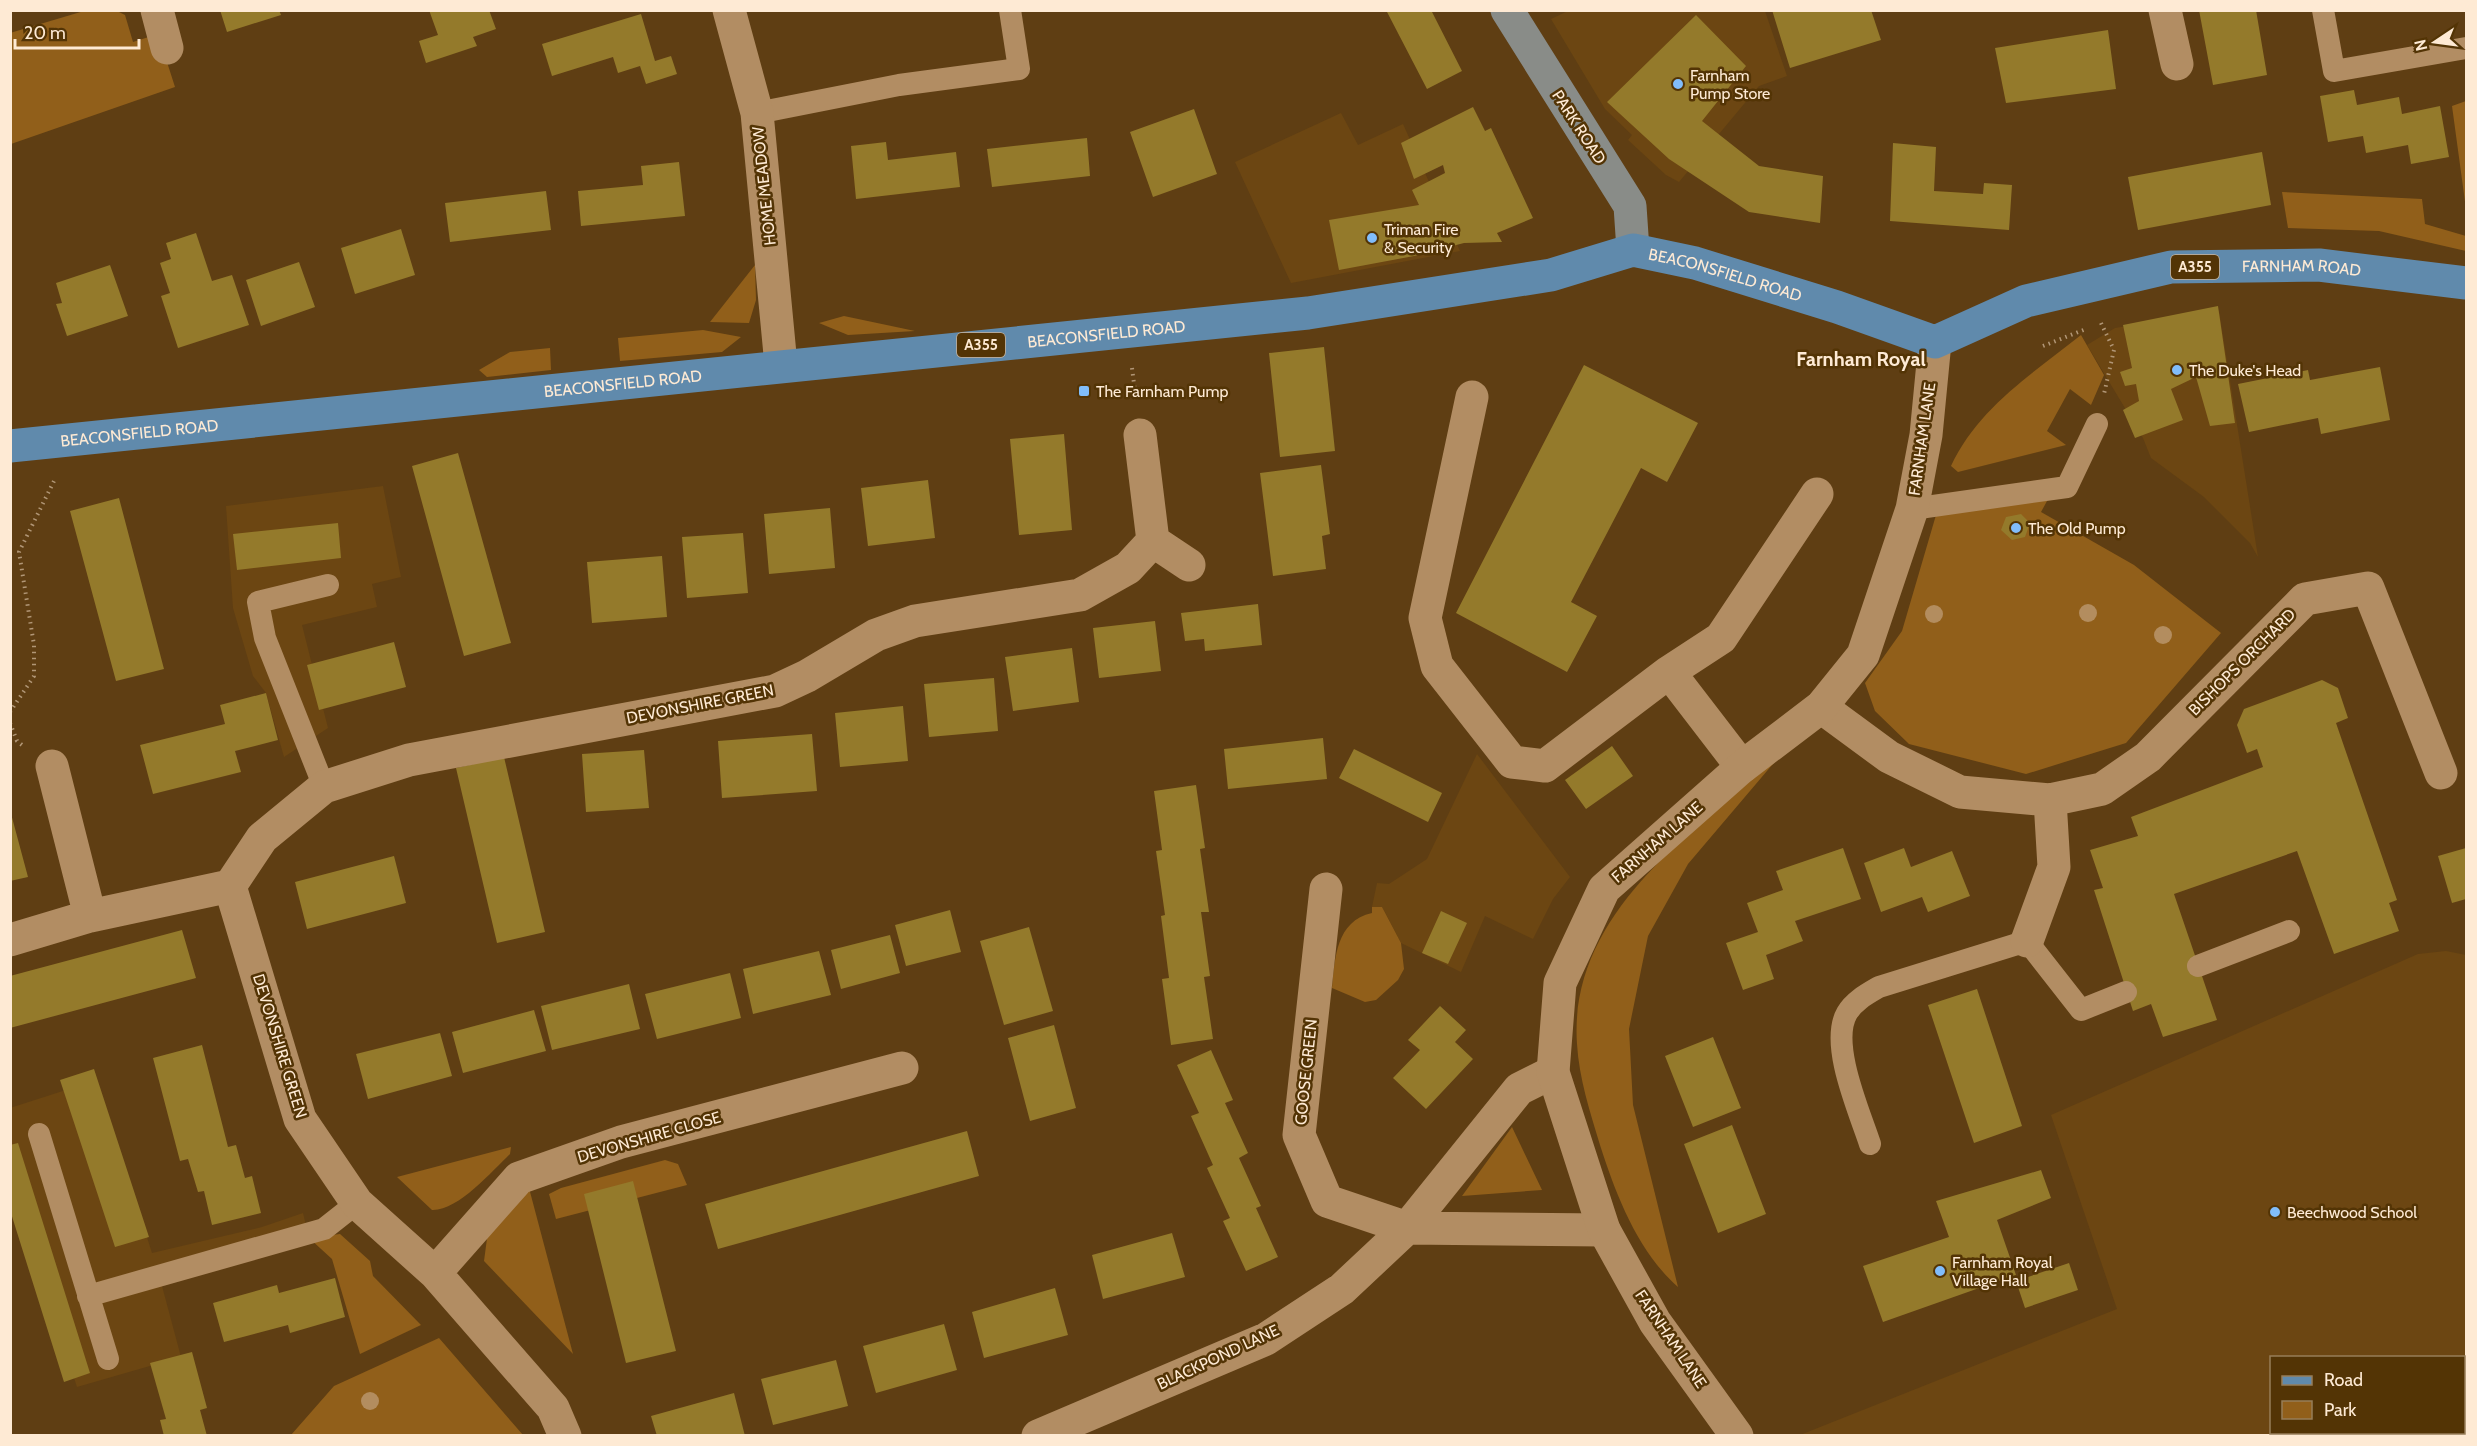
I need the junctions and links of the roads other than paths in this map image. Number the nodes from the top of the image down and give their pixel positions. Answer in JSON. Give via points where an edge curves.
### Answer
{"nodes":[{"id":1,"x":157,"y":10,"type":"edge"},
{"id":2,"x":729,"y":10,"type":"edge"},
{"id":3,"x":1010,"y":10,"type":"edge"},
{"id":4,"x":1507,"y":10,"type":"edge"},
{"id":5,"x":2165,"y":10,"type":"edge"},
{"id":6,"x":2323,"y":10,"type":"edge"},
{"id":7,"x":167,"y":48,"type":"dead end"},
{"id":8,"x":2466,"y":48,"type":"edge"},
{"id":9,"x":2177,"y":64,"type":"dead end"},
{"id":10,"x":757,"y":113,"type":"junction"},
{"id":11,"x":1633,"y":250,"type":"junction"},
{"id":12,"x":2466,"y":283,"type":"edge"},
{"id":13,"x":1935,"y":342,"type":"junction"},
{"id":14,"x":781,"y":365,"type":"junction"},
{"id":15,"x":1472,"y":397,"type":"dead end"},
{"id":16,"x":2097,"y":424,"type":"road end"},
{"id":17,"x":1140,"y":435,"type":"road end"},
{"id":18,"x":10,"y":446,"type":"edge"},
{"id":19,"x":1817,"y":494,"type":"dead end"},
{"id":20,"x":1912,"y":509,"type":"junction"},
{"id":21,"x":1153,"y":541,"type":"junction"},
{"id":22,"x":1189,"y":565,"type":"dead end"},
{"id":23,"x":328,"y":585,"type":"dead end"},
{"id":24,"x":1670,"y":672,"type":"junction"},
{"id":25,"x":1821,"y":707,"type":"junction"},
{"id":26,"x":52,"y":766,"type":"dead end"},
{"id":27,"x":1742,"y":767,"type":"junction"},
{"id":28,"x":2441,"y":773,"type":"dead end"},
{"id":29,"x":324,"y":787,"type":"junction"},
{"id":30,"x":2050,"y":800,"type":"junction"},
{"id":31,"x":230,"y":886,"type":"junction"},
{"id":32,"x":1326,"y":889,"type":"dead end"},
{"id":33,"x":90,"y":916,"type":"junction"},
{"id":34,"x":2289,"y":931,"type":"dead end"},
{"id":35,"x":10,"y":940,"type":"edge"},
{"id":36,"x":2027,"y":941,"type":"junction"},
{"id":37,"x":2198,"y":966,"type":"dead end"},
{"id":38,"x":2126,"y":992,"type":"dead end"},
{"id":39,"x":902,"y":1068,"type":"dead end"},
{"id":40,"x":1553,"y":1072,"type":"junction"},
{"id":41,"x":39,"y":1134,"type":"dead end"},
{"id":42,"x":1870,"y":1144,"type":"dead end"},
{"id":43,"x":357,"y":1203,"type":"junction"},
{"id":44,"x":1407,"y":1228,"type":"junction"},
{"id":45,"x":1604,"y":1230,"type":"junction"},
{"id":46,"x":435,"y":1273,"type":"junction"},
{"id":47,"x":88,"y":1296,"type":"junction"},
{"id":48,"x":108,"y":1359,"type":"dead end"},
{"id":49,"x":565,"y":1436,"type":"edge"},
{"id":50,"x":1038,"y":1436,"type":"edge"},
{"id":51,"x":1737,"y":1436,"type":"edge"}],
"edges":[{"from":1,"to":7,"type":"street"},
{"from":2,"to":10,"type":"street","name":"HOME MEADOW"},
{"from":3,"to":10,"type":"lane","via":[[1019,69],[899,85]]},
{"from":4,"to":11,"type":"main road","name":"PARK ROAD","via":[[1630,206]]},
{"from":5,"to":9,"type":"street"},
{"from":6,"to":8,"type":"lane","via":[[2334,71]]},
{"from":10,"to":14,"type":"street","name":"HOME MEADOW"},
{"from":11,"to":13,"type":"main road","name":"BEACONSFIELD ROAD","number":"A355","via":[[1695,263]]},
{"from":11,"to":14,"type":"main road","name":"BEACONSFIELD ROAD","number":"A355","via":[[1551,275],[1308,313]]},
{"from":12,"to":13,"type":"main road","name":"FARNHAM ROAD","number":"A355","via":[[2319,265],[2171,267],[2026,302]]},
{"from":13,"to":20,"type":"street","name":"FARNHAM LANE","via":[[1926,435]]},
{"from":14,"to":18,"type":"main road","name":"BEACONSFIELD ROAD","number":"A355"},
{"from":15,"to":24,"type":"street","via":[[1425,618],[1437,666],[1512,762],[1545,766]]},
{"from":16,"to":20,"type":"lane","via":[[2067,487]]},
{"from":17,"to":21,"type":"street"},
{"from":19,"to":24,"type":"street","via":[[1721,638]]},
{"from":20,"to":25,"type":"street","name":"FARNHAM LANE","via":[[1863,655]]},
{"from":21,"to":22,"type":"street"},
{"from":21,"to":29,"type":"street","name":"DEVONSHIRE GREEN","via":[[1128,568],[1080,595],[915,621],[876,635],[775,691],[409,760]]},
{"from":23,"to":29,"type":"lane","via":[[258,602],[265,638]]},
{"from":24,"to":27,"type":"street"},
{"from":25,"to":27,"type":"street","name":"FARNHAM LANE"},
{"from":25,"to":30,"type":"street","name":"BISHOPS ORCHARD","via":[[1889,757],[1960,792]]},
{"from":26,"to":33,"type":"street"},
{"from":27,"to":40,"type":"street","name":"FARNHAM LANE","via":[[1604,889],[1560,983]]},
{"from":28,"to":30,"type":"street","name":"BISHOPS ORCHARD","via":[[2368,588],[2305,599],[2148,757],[2102,789]]},
{"from":29,"to":31,"type":"street","name":"DEVONSHIRE GREEN","via":[[262,838]]},
{"from":30,"to":36,"type":"street","via":[[2054,867]]},
{"from":31,"to":33,"type":"street"},
{"from":31,"to":43,"type":"street","name":"DEVONSHIRE GREEN","via":[[300,1119]]},
{"from":32,"to":44,"type":"street","name":"GOOSE GREEN","via":[[1299,1135],[1327,1201]]},
{"from":33,"to":35,"type":"street"},
{"from":34,"to":37,"type":"lane"},
{"from":36,"to":38,"type":"lane","via":[[2081,1010]]},
{"from":36,"to":42,"type":"lane","via":[[1879,987],[1857,1000],[1846,1014],[1842,1036],[1844,1065]]},
{"from":39,"to":46,"type":"street","name":"DEVONSHIRE CLOSE","via":[[621,1142],[519,1178]]},
{"from":40,"to":44,"type":"street","name":"BLACKPOND LANE","via":[[1519,1089]]},
{"from":40,"to":45,"type":"street","name":"FARNHAM LANE"},
{"from":41,"to":47,"type":"lane"},
{"from":43,"to":46,"type":"street","name":"DEVONSHIRE GREEN"},
{"from":43,"to":47,"type":"lane","via":[[324,1229]]},
{"from":44,"to":45,"type":"street"},
{"from":44,"to":50,"type":"street","name":"BLACKPOND LANE","via":[[1342,1289],[1266,1339]]},
{"from":45,"to":51,"type":"street","name":"FARNHAM LANE","via":[[1655,1322]]},
{"from":46,"to":49,"type":"street","name":"DEVONSHIRE GREEN","via":[[553,1408]]},
{"from":47,"to":48,"type":"lane"}]}
